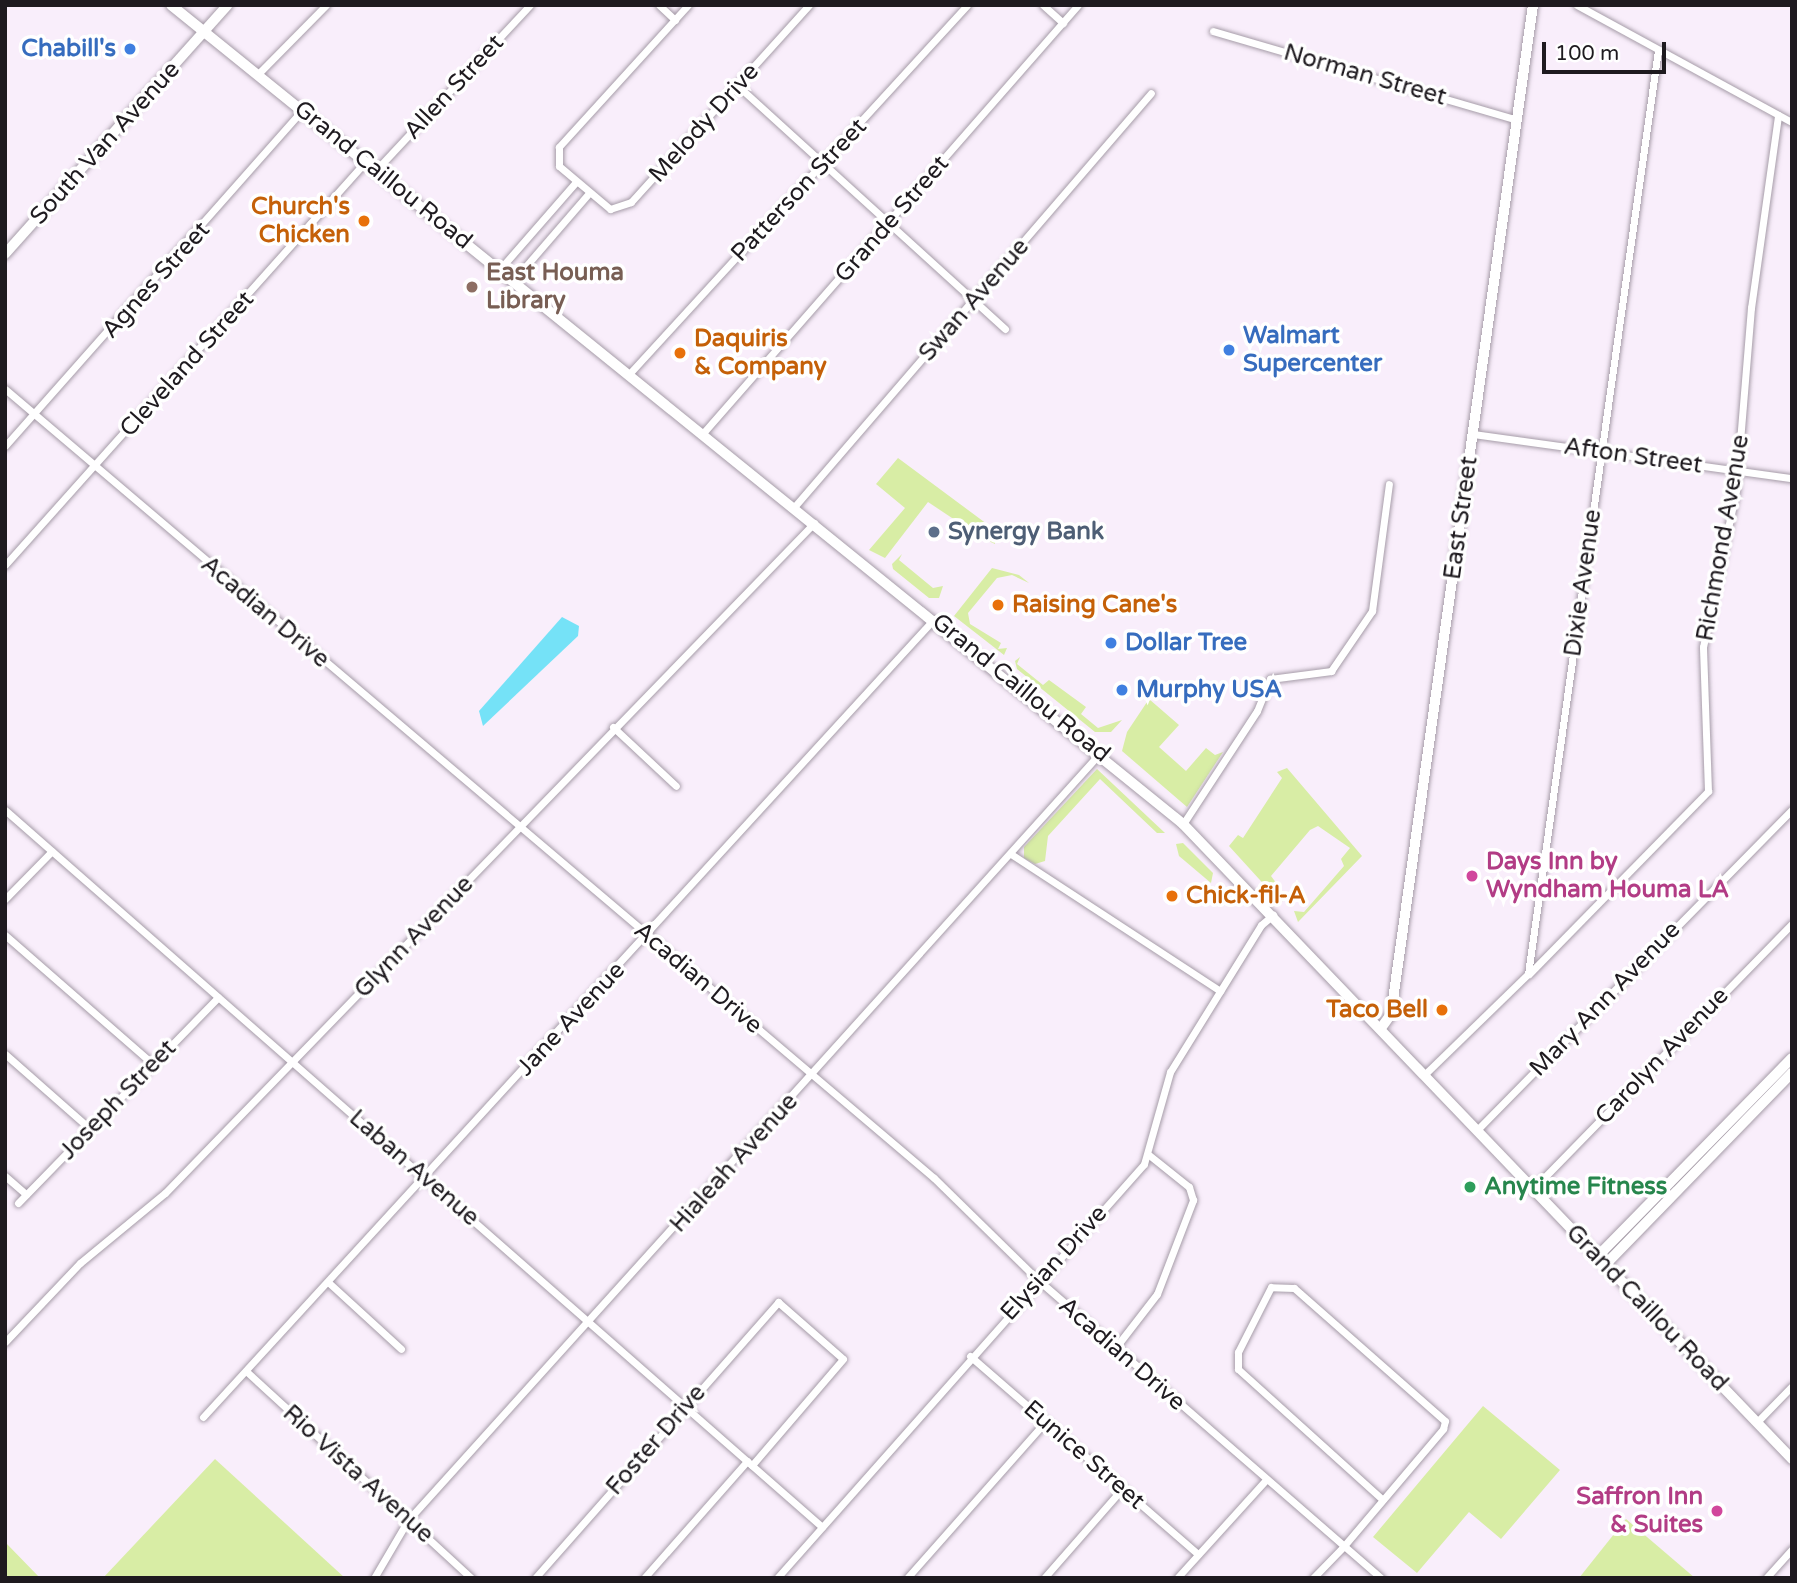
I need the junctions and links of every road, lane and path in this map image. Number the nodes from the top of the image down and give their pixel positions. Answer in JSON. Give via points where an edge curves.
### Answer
{"nodes":[{"id":1,"x":171,"y":5,"type":"edge"},
{"id":2,"x":228,"y":5,"type":"edge"},
{"id":3,"x":326,"y":5,"type":"edge"},
{"id":4,"x":530,"y":5,"type":"edge"},
{"id":5,"x":659,"y":5,"type":"edge"},
{"id":6,"x":688,"y":5,"type":"edge"},
{"id":7,"x":809,"y":5,"type":"edge"},
{"id":8,"x":967,"y":5,"type":"edge"},
{"id":9,"x":1043,"y":5,"type":"edge"},
{"id":10,"x":1078,"y":5,"type":"edge"},
{"id":11,"x":1533,"y":5,"type":"edge"},
{"id":12,"x":1577,"y":5,"type":"edge"},
{"id":13,"x":675,"y":20,"type":"junction"},
{"id":14,"x":1063,"y":23,"type":"junction"},
{"id":15,"x":1213,"y":31,"type":"dead end"},
{"id":16,"x":204,"y":32,"type":"junction"},
{"id":17,"x":1658,"y":50,"type":"junction"},
{"id":18,"x":257,"y":75,"type":"junction"},
{"id":19,"x":738,"y":86,"type":"junction"},
{"id":20,"x":1151,"y":93,"type":"dead end"},
{"id":21,"x":302,"y":110,"type":"junction"},
{"id":22,"x":1778,"y":115,"type":"junction"},
{"id":23,"x":1517,"y":120,"type":"junction"},
{"id":24,"x":1792,"y":122,"type":"edge"},
{"id":25,"x":366,"y":161,"type":"junction"},
{"id":26,"x":824,"y":163,"type":"junction"},
{"id":27,"x":377,"y":169,"type":"junction"},
{"id":28,"x":575,"y":183,"type":"junction"},
{"id":29,"x":589,"y":193,"type":"junction"},
{"id":30,"x":888,"y":223,"type":"junction"},
{"id":31,"x":5,"y":254,"type":"edge"},
{"id":32,"x":499,"y":269,"type":"junction"},
{"id":33,"x":513,"y":281,"type":"junction"},
{"id":34,"x":975,"y":299,"type":"junction"},
{"id":35,"x":1005,"y":329,"type":"dead end"},
{"id":36,"x":630,"y":373,"type":"junction"},
{"id":37,"x":5,"y":389,"type":"edge"},
{"id":38,"x":34,"y":414,"type":"junction"},
{"id":39,"x":704,"y":432,"type":"junction"},
{"id":40,"x":1473,"y":434,"type":"junction"},
{"id":41,"x":5,"y":446,"type":"edge"},
{"id":42,"x":1601,"y":452,"type":"junction"},
{"id":43,"x":95,"y":466,"type":"junction"},
{"id":44,"x":1738,"y":471,"type":"junction"},
{"id":45,"x":1792,"y":478,"type":"edge"},
{"id":46,"x":1389,"y":484,"type":"dead end"},
{"id":47,"x":796,"y":506,"type":"junction"},
{"id":48,"x":815,"y":523,"type":"junction"},
{"id":49,"x":5,"y":565,"type":"edge"},
{"id":50,"x":935,"y":618,"type":"junction"},
{"id":51,"x":613,"y":727,"type":"junction"},
{"id":52,"x":1100,"y":752,"type":"junction"},
{"id":53,"x":676,"y":786,"type":"dead end"},
{"id":54,"x":5,"y":810,"type":"edge"},
{"id":55,"x":1792,"y":810,"type":"edge"},
{"id":56,"x":1183,"y":824,"type":"junction"},
{"id":57,"x":520,"y":827,"type":"junction"},
{"id":58,"x":52,"y":851,"type":"junction"},
{"id":59,"x":1011,"y":854,"type":"junction"},
{"id":60,"x":5,"y":899,"type":"edge"},
{"id":61,"x":1273,"y":915,"type":"junction"},
{"id":62,"x":1792,"y":923,"type":"edge"},
{"id":63,"x":5,"y":935,"type":"edge"},
{"id":64,"x":648,"y":935,"type":"junction"},
{"id":65,"x":1528,"y":974,"type":"junction"},
{"id":66,"x":1220,"y":991,"type":"junction"},
{"id":67,"x":218,"y":997,"type":"junction"},
{"id":68,"x":1381,"y":1028,"type":"junction"},
{"id":69,"x":5,"y":1054,"type":"edge"},
{"id":70,"x":1792,"y":1058,"type":"edge"},
{"id":71,"x":293,"y":1062,"type":"junction"},
{"id":72,"x":153,"y":1064,"type":"junction"},
{"id":73,"x":1792,"y":1073,"type":"edge"},
{"id":74,"x":1425,"y":1074,"type":"junction"},
{"id":75,"x":814,"y":1075,"type":"junction"},
{"id":76,"x":90,"y":1129,"type":"junction"},
{"id":77,"x":1478,"y":1129,"type":"junction"},
{"id":78,"x":1149,"y":1155,"type":"junction"},
{"id":79,"x":5,"y":1176,"type":"edge"},
{"id":80,"x":424,"y":1178,"type":"junction"},
{"id":81,"x":1533,"y":1189,"type":"junction"},
{"id":82,"x":26,"y":1194,"type":"junction"},
{"id":83,"x":18,"y":1203,"type":"dead end"},
{"id":84,"x":1602,"y":1260,"type":"junction"},
{"id":85,"x":1037,"y":1279,"type":"junction"},
{"id":86,"x":328,"y":1282,"type":"junction"},
{"id":87,"x":589,"y":1322,"type":"junction"},
{"id":88,"x":5,"y":1342,"type":"edge"},
{"id":89,"x":1115,"y":1347,"type":"junction"},
{"id":90,"x":401,"y":1349,"type":"dead end"},
{"id":91,"x":970,"y":1356,"type":"junction"},
{"id":92,"x":246,"y":1371,"type":"junction"},
{"id":93,"x":1792,"y":1386,"type":"edge"},
{"id":94,"x":685,"y":1406,"type":"junction"},
{"id":95,"x":203,"y":1417,"type":"dead end"},
{"id":96,"x":1045,"y":1422,"type":"junction"},
{"id":97,"x":1757,"y":1422,"type":"junction"},
{"id":98,"x":1792,"y":1459,"type":"edge"},
{"id":99,"x":750,"y":1463,"type":"junction"},
{"id":100,"x":1266,"y":1480,"type":"junction"},
{"id":101,"x":1122,"y":1489,"type":"junction"},
{"id":102,"x":1382,"y":1500,"type":"junction"},
{"id":103,"x":408,"y":1520,"type":"junction"},
{"id":104,"x":822,"y":1527,"type":"junction"},
{"id":105,"x":1343,"y":1546,"type":"junction"},
{"id":106,"x":1792,"y":1549,"type":"edge"},
{"id":107,"x":1198,"y":1555,"type":"junction"},
{"id":108,"x":374,"y":1578,"type":"edge"},
{"id":109,"x":471,"y":1578,"type":"edge"},
{"id":110,"x":535,"y":1578,"type":"edge"},
{"id":111,"x":644,"y":1578,"type":"edge"},
{"id":112,"x":778,"y":1578,"type":"edge"},
{"id":113,"x":907,"y":1578,"type":"edge"},
{"id":114,"x":1044,"y":1578,"type":"edge"},
{"id":115,"x":1177,"y":1578,"type":"edge"},
{"id":116,"x":1313,"y":1578,"type":"edge"},
{"id":117,"x":1381,"y":1578,"type":"edge"},
{"id":118,"x":1766,"y":1578,"type":"edge"}],
"edges":[{"from":1,"to":16,"type":"main road","name":"Grand Caillou Road"},
{"from":2,"to":16,"type":"main road","name":"South Van Avenue"},
{"from":3,"to":18,"type":"street"},
{"from":4,"to":27,"type":"street","name":"Allen Street"},
{"from":5,"to":13,"type":"street"},
{"from":6,"to":13,"type":"street"},
{"from":7,"to":19,"type":"street","name":"Melody Drive"},
{"from":8,"to":26,"type":"street","name":"Patterson Street"},
{"from":9,"to":14,"type":"street"},
{"from":10,"to":14,"type":"street","name":"Grande Street"},
{"from":11,"to":23,"type":"main road","name":"East Street"},
{"from":12,"to":17,"type":"street"},
{"from":13,"to":28,"type":"street","via":[[559,147],[559,166]]},
{"from":14,"to":30,"type":"street","name":"Grande Street"},
{"from":15,"to":23,"type":"street","name":"Norman Street"},
{"from":16,"to":18,"type":"main road","name":"Grand Caillou Road"},
{"from":16,"to":31,"type":"main road","name":"South Van Avenue"},
{"from":17,"to":22,"type":"street"},
{"from":17,"to":42,"type":"street","name":"Dixie Avenue"},
{"from":18,"to":21,"type":"main road","name":"Grand Caillou Road"},
{"from":19,"to":26,"type":"street"},
{"from":19,"to":29,"type":"street","name":"Melody Drive","via":[[624,208],[610,209]]},
{"from":20,"to":34,"type":"street","name":"Swan Avenue"},
{"from":21,"to":25,"type":"main road","name":"Grand Caillou Road"},
{"from":21,"to":38,"type":"street","name":"Agnes Street"},
{"from":22,"to":24,"type":"street"},
{"from":22,"to":44,"type":"street","name":"Richmond Avenue","via":[[1751,307]]},
{"from":23,"to":40,"type":"main road","name":"East Street"},
{"from":25,"to":27,"type":"main road","name":"Grand Caillou Road"},
{"from":25,"to":43,"type":"street","name":"Cleveland Street"},
{"from":26,"to":30,"type":"street"},
{"from":26,"to":36,"type":"street","name":"Patterson Street"},
{"from":27,"to":32,"type":"main road","name":"Grand Caillou Road"},
{"from":28,"to":29,"type":"street","name":"Melody Drive"},
{"from":28,"to":32,"type":"street"},
{"from":29,"to":33,"type":"street"},
{"from":30,"to":34,"type":"street"},
{"from":30,"to":39,"type":"street","name":"Grande Street"},
{"from":32,"to":33,"type":"main road","name":"Grand Caillou Road"},
{"from":33,"to":36,"type":"main road","name":"Grand Caillou Road"},
{"from":34,"to":35,"type":"street"},
{"from":34,"to":47,"type":"street","name":"Swan Avenue"},
{"from":36,"to":39,"type":"main road","name":"Grand Caillou Road"},
{"from":37,"to":38,"type":"street","name":"Acadian Drive"},
{"from":38,"to":41,"type":"street","name":"Agnes Street"},
{"from":38,"to":43,"type":"street","name":"Acadian Drive"},
{"from":39,"to":47,"type":"main road","name":"Grand Caillou Road"},
{"from":40,"to":42,"type":"street","name":"Afton Street"},
{"from":40,"to":68,"type":"main road","name":"East Street","via":[[1391,1014]]},
{"from":42,"to":44,"type":"street","name":"Afton Street"},
{"from":42,"to":65,"type":"street","name":"Dixie Avenue"},
{"from":43,"to":49,"type":"street","name":"Cleveland Street"},
{"from":43,"to":57,"type":"street","name":"Acadian Drive"},
{"from":44,"to":45,"type":"street","name":"Afton Street"},
{"from":44,"to":65,"type":"street","name":"Richmond Avenue","via":[[1703,647],[1708,791]]},
{"from":46,"to":56,"type":"street","via":[[1372,611],[1331,671],[1270,679],[1257,711]]},
{"from":47,"to":48,"type":"main road","name":"Grand Caillou Road"},
{"from":48,"to":50,"type":"main road","name":"Grand Caillou Road"},
{"from":48,"to":51,"type":"street","name":"Glynn Avenue"},
{"from":50,"to":52,"type":"main road","name":"Grand Caillou Road"},
{"from":50,"to":64,"type":"street","name":"Jane Avenue"},
{"from":51,"to":53,"type":"street"},
{"from":51,"to":57,"type":"street","name":"Glynn Avenue"},
{"from":52,"to":56,"type":"main road","name":"Grand Caillou Road"},
{"from":52,"to":59,"type":"street","name":"Hialeah Avenue"},
{"from":54,"to":58,"type":"street","name":"Laban Avenue"},
{"from":55,"to":77,"type":"street","name":"Mary Ann Avenue"},
{"from":56,"to":61,"type":"main road","name":"Grand Caillou Road"},
{"from":57,"to":64,"type":"street","name":"Acadian Drive"},
{"from":57,"to":71,"type":"street","name":"Glynn Avenue"},
{"from":58,"to":60,"type":"street"},
{"from":58,"to":67,"type":"street","name":"Laban Avenue"},
{"from":59,"to":66,"type":"street"},
{"from":59,"to":75,"type":"street","name":"Hialeah Avenue"},
{"from":61,"to":66,"type":"street","name":"Elysian Drive"},
{"from":61,"to":68,"type":"main road","name":"Grand Caillou Road"},
{"from":62,"to":81,"type":"street","name":"Carolyn Avenue"},
{"from":63,"to":72,"type":"street"},
{"from":64,"to":75,"type":"street","name":"Acadian Drive"},
{"from":64,"to":80,"type":"street","name":"Jane Avenue"},
{"from":65,"to":74,"type":"street"},
{"from":66,"to":78,"type":"street","name":"Elysian Drive","via":[[1166,1080]]},
{"from":67,"to":71,"type":"street","name":"Laban Avenue"},
{"from":67,"to":72,"type":"street","name":"Joseph Street"},
{"from":68,"to":74,"type":"main road","name":"Grand Caillou Road"},
{"from":69,"to":76,"type":"street"},
{"from":70,"to":84,"type":"main road"},
{"from":71,"to":80,"type":"street","name":"Laban Avenue"},
{"from":71,"to":88,"type":"street","name":"Glynn Avenue","via":[[165,1193],[79,1263]]},
{"from":72,"to":76,"type":"street","name":"Joseph Street"},
{"from":73,"to":84,"type":"main road"},
{"from":74,"to":77,"type":"main road","name":"Grand Caillou Road"},
{"from":75,"to":85,"type":"street","name":"Acadian Drive","via":[[934,1178]]},
{"from":75,"to":87,"type":"street","name":"Hialeah Avenue"},
{"from":76,"to":82,"type":"street","name":"Joseph Street"},
{"from":77,"to":81,"type":"main road","name":"Grand Caillou Road"},
{"from":78,"to":85,"type":"street","name":"Elysian Drive"},
{"from":78,"to":89,"type":"street","via":[[1189,1186],[1193,1200],[1157,1294]]},
{"from":79,"to":82,"type":"street"},
{"from":80,"to":86,"type":"street","name":"Jane Avenue"},
{"from":80,"to":87,"type":"street","name":"Laban Avenue"},
{"from":81,"to":84,"type":"main road","name":"Grand Caillou Road"},
{"from":82,"to":83,"type":"street","name":"Joseph Street"},
{"from":84,"to":97,"type":"main road","name":"Grand Caillou Road"},
{"from":85,"to":89,"type":"street","name":"Acadian Drive"},
{"from":85,"to":91,"type":"street","name":"Elysian Drive"},
{"from":86,"to":90,"type":"street"},
{"from":86,"to":92,"type":"street","name":"Jane Avenue"},
{"from":87,"to":94,"type":"street","name":"Laban Avenue"},
{"from":87,"to":103,"type":"street","name":"Hialeah Avenue"},
{"from":89,"to":100,"type":"street","name":"Acadian Drive"},
{"from":91,"to":96,"type":"street","name":"Eunice Street"},
{"from":91,"to":104,"type":"street","name":"Elysian Drive"},
{"from":92,"to":95,"type":"street","name":"Jane Avenue"},
{"from":92,"to":103,"type":"street","name":"Rio Vista Avenue"},
{"from":93,"to":97,"type":"street"},
{"from":94,"to":99,"type":"street","name":"Laban Avenue"},
{"from":94,"to":99,"type":"street","name":"Foster Drive","via":[[778,1302],[843,1359]]},
{"from":94,"to":110,"type":"street","name":"Foster Drive"},
{"from":96,"to":101,"type":"street","name":"Eunice Street"},
{"from":96,"to":113,"type":"street"},
{"from":97,"to":98,"type":"main road","name":"Grand Caillou Road"},
{"from":99,"to":104,"type":"street","name":"Laban Avenue"},
{"from":99,"to":111,"type":"street"},
{"from":100,"to":105,"type":"street","name":"Acadian Drive"},
{"from":100,"to":107,"type":"street"},
{"from":101,"to":107,"type":"street","name":"Eunice Street"},
{"from":101,"to":114,"type":"street"},
{"from":102,"to":102,"type":"street","via":[[1443,1429],[1441,1416],[1294,1288],[1281,1284],[1264,1293],[1238,1352],[1238,1369]]},
{"from":102,"to":105,"type":"street"},
{"from":103,"to":108,"type":"street","name":"Hialeah Avenue"},
{"from":103,"to":109,"type":"street","name":"Rio Vista Avenue"},
{"from":104,"to":112,"type":"street","name":"Elysian Drive"},
{"from":105,"to":116,"type":"street"},
{"from":105,"to":117,"type":"street","name":"Acadian Drive"},
{"from":106,"to":118,"type":"street"},
{"from":107,"to":115,"type":"street"}]}
